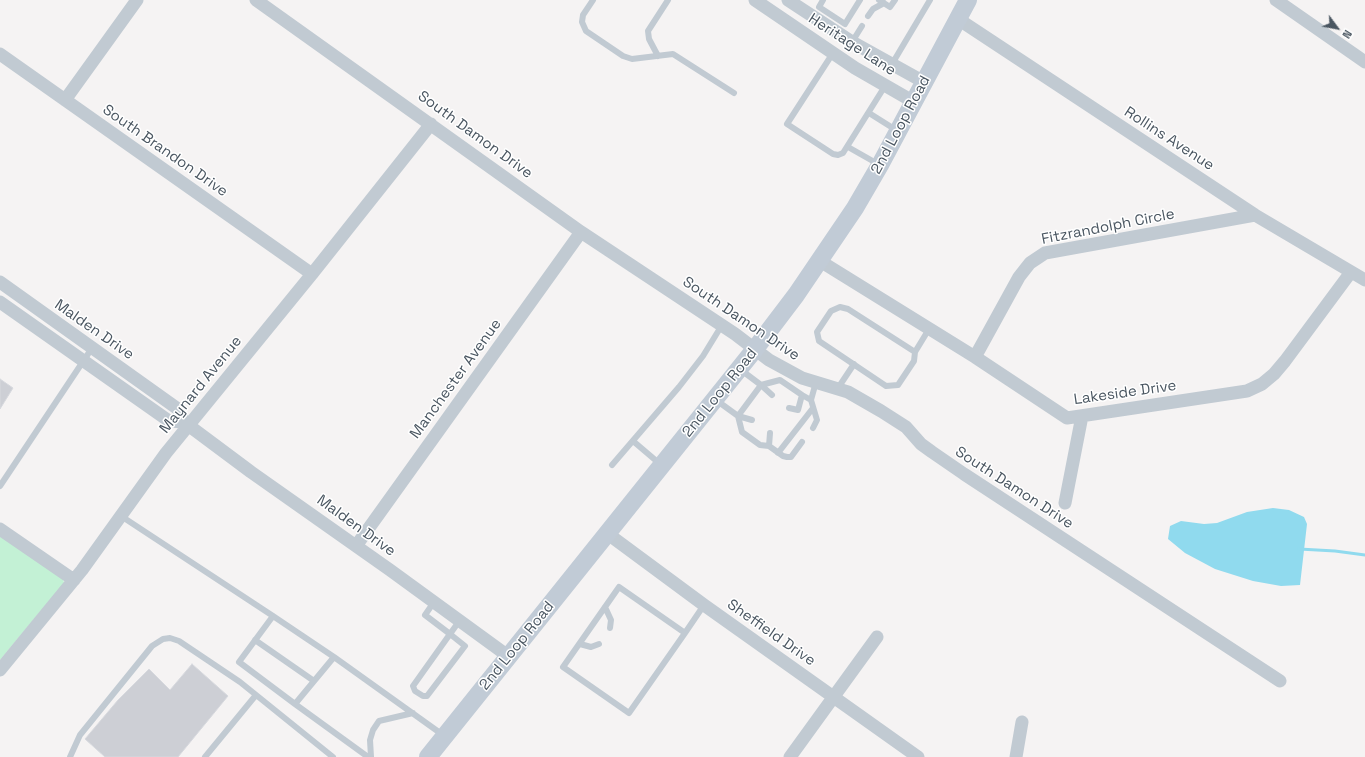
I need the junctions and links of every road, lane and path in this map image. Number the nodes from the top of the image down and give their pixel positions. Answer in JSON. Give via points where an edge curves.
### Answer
{"nodes":[{"id":1,"x":136,"y":0,"type":"edge"},
{"id":2,"x":256,"y":0,"type":"edge"},
{"id":3,"x":593,"y":0,"type":"edge"},
{"id":4,"x":668,"y":0,"type":"edge"},
{"id":5,"x":754,"y":0,"type":"edge"},
{"id":6,"x":788,"y":0,"type":"edge"},
{"id":7,"x":823,"y":0,"type":"edge"},
{"id":8,"x":860,"y":0,"type":"edge"},
{"id":9,"x":894,"y":0,"type":"edge"},
{"id":10,"x":930,"y":0,"type":"edge"},
{"id":11,"x":968,"y":0,"type":"edge"},
{"id":12,"x":1276,"y":0,"type":"edge"},
{"id":13,"x":882,"y":2,"type":"edge"},
{"id":14,"x":816,"y":12,"type":"junction"},
{"id":15,"x":868,"y":16,"type":"dead end"},
{"id":16,"x":958,"y":19,"type":"junction"},
{"id":17,"x":862,"y":26,"type":"dead end"},
{"id":18,"x":852,"y":42,"type":"junction"},
{"id":19,"x":833,"y":53,"type":"junction"},
{"id":20,"x":0,"y":54,"type":"edge"},
{"id":21,"x":658,"y":56,"type":"junction"},
{"id":22,"x":1365,"y":62,"type":"edge"},
{"id":23,"x":892,"y":64,"type":"junction"},
{"id":24,"x":924,"y":82,"type":"junction"},
{"id":25,"x":886,"y":86,"type":"junction"},
{"id":26,"x":734,"y":93,"type":"dead end"},
{"id":27,"x":65,"y":100,"type":"junction"},
{"id":28,"x":914,"y":102,"type":"junction"},
{"id":29,"x":869,"y":113,"type":"junction"},
{"id":30,"x":431,"y":124,"type":"junction"},
{"id":31,"x":898,"y":131,"type":"junction"},
{"id":32,"x":848,"y":146,"type":"junction"},
{"id":33,"x":880,"y":165,"type":"junction"},
{"id":34,"x":1255,"y":215,"type":"junction"},
{"id":35,"x":581,"y":232,"type":"junction"},
{"id":36,"x":820,"y":261,"type":"junction"},
{"id":37,"x":1351,"y":272,"type":"junction"},
{"id":38,"x":312,"y":274,"type":"junction"},
{"id":39,"x":1365,"y":280,"type":"edge"},
{"id":40,"x":0,"y":282,"type":"edge"},
{"id":41,"x":0,"y":302,"type":"edge"},
{"id":42,"x":722,"y":325,"type":"junction"},
{"id":43,"x":929,"y":329,"type":"junction"},
{"id":44,"x":92,"y":348,"type":"junction"},
{"id":45,"x":755,"y":349,"type":"junction"},
{"id":46,"x":914,"y":352,"type":"junction"},
{"id":47,"x":975,"y":357,"type":"junction"},
{"id":48,"x":83,"y":361,"type":"junction"},
{"id":49,"x":854,"y":364,"type":"junction"},
{"id":50,"x":739,"y":369,"type":"junction"},
{"id":51,"x":816,"y":382,"type":"junction"},
{"id":52,"x":762,"y":385,"type":"junction"},
{"id":53,"x":838,"y":388,"type":"junction"},
{"id":54,"x":772,"y":395,"type":"dead end"},
{"id":55,"x":802,"y":395,"type":"junction"},
{"id":56,"x":715,"y":399,"type":"junction"},
{"id":57,"x":811,"y":400,"type":"junction"},
{"id":58,"x":789,"y":408,"type":"dead end"},
{"id":59,"x":813,"y":408,"type":"junction"},
{"id":60,"x":798,"y":410,"type":"junction"},
{"id":61,"x":738,"y":416,"type":"junction"},
{"id":62,"x":1082,"y":416,"type":"junction"},
{"id":63,"x":806,"y":417,"type":"junction"},
{"id":64,"x":752,"y":420,"type":"dead end"},
{"id":65,"x":186,"y":424,"type":"junction"},
{"id":66,"x":813,"y":428,"type":"dead end"},
{"id":67,"x":770,"y":433,"type":"dead end"},
{"id":68,"x":632,"y":441,"type":"junction"},
{"id":69,"x":802,"y":442,"type":"dead end"},
{"id":70,"x":769,"y":446,"type":"junction"},
{"id":71,"x":778,"y":453,"type":"junction"},
{"id":72,"x":612,"y":465,"type":"dead end"},
{"id":73,"x":662,"y":465,"type":"junction"},
{"id":74,"x":0,"y":486,"type":"edge"},
{"id":75,"x":1064,"y":504,"type":"dead end"},
{"id":76,"x":120,"y":516,"type":"junction"},
{"id":77,"x":0,"y":529,"type":"edge"},
{"id":78,"x":608,"y":534,"type":"junction"},
{"id":79,"x":356,"y":546,"type":"junction"},
{"id":80,"x":74,"y":580,"type":"junction"},
{"id":81,"x":434,"y":602,"type":"junction"},
{"id":82,"x":704,"y":605,"type":"junction"},
{"id":83,"x":605,"y":607,"type":"junction"},
{"id":84,"x":272,"y":616,"type":"junction"},
{"id":85,"x":460,"y":620,"type":"junction"},
{"id":86,"x":610,"y":628,"type":"dead end"},
{"id":87,"x":685,"y":633,"type":"junction"},
{"id":88,"x":450,"y":634,"type":"junction"},
{"id":89,"x":877,"y":637,"type":"dead end"},
{"id":90,"x":255,"y":640,"type":"junction"},
{"id":91,"x":580,"y":644,"type":"junction"},
{"id":92,"x":599,"y":644,"type":"dead end"},
{"id":93,"x":508,"y":656,"type":"junction"},
{"id":94,"x":334,"y":657,"type":"junction"},
{"id":95,"x":0,"y":670,"type":"edge"},
{"id":96,"x":314,"y":681,"type":"junction"},
{"id":97,"x":1280,"y":681,"type":"dead end"},
{"id":98,"x":256,"y":695,"type":"junction"},
{"id":99,"x":833,"y":697,"type":"junction"},
{"id":100,"x":296,"y":704,"type":"junction"},
{"id":101,"x":413,"y":713,"type":"junction"},
{"id":102,"x":1022,"y":722,"type":"dead end"},
{"id":103,"x":445,"y":736,"type":"junction"},
{"id":104,"x":70,"y":757,"type":"edge"},
{"id":105,"x":205,"y":757,"type":"edge"},
{"id":106,"x":333,"y":757,"type":"edge"},
{"id":107,"x":368,"y":757,"type":"edge"},
{"id":108,"x":371,"y":757,"type":"edge"},
{"id":109,"x":428,"y":757,"type":"edge"},
{"id":110,"x":790,"y":757,"type":"edge"},
{"id":111,"x":918,"y":757,"type":"edge"},
{"id":112,"x":1016,"y":757,"type":"edge"}],
"edges":[{"from":1,"to":27,"type":"street"},
{"from":2,"to":30,"type":"street","name":"South Damon Drive"},
{"from":3,"to":21,"type":"lane","via":[[583,15],[582,22],[586,31],[623,56],[632,59]]},
{"from":4,"to":21,"type":"lane","via":[[648,31],[649,39]]},
{"from":5,"to":19,"type":"street","name":"Heritage Lane"},
{"from":6,"to":14,"type":"street","name":"Heritage Lane"},
{"from":7,"to":14,"type":"lane"},
{"from":8,"to":14,"type":"lane","via":[[845,24]]},
{"from":9,"to":13,"type":"lane","via":[[890,7]]},
{"from":10,"to":23,"type":"lane"},
{"from":11,"to":16,"type":"main road","name":"2nd Loop Road"},
{"from":12,"to":22,"type":"street"},
{"from":13,"to":15,"type":"lane"},
{"from":14,"to":18,"type":"street","name":"Heritage Lane"},
{"from":16,"to":24,"type":"main road","name":"2nd Loop Road"},
{"from":16,"to":34,"type":"street","name":"Rollins Avenue"},
{"from":17,"to":18,"type":"lane"},
{"from":18,"to":23,"type":"street","name":"Heritage Lane"},
{"from":19,"to":25,"type":"street","name":"Heritage Lane"},
{"from":19,"to":32,"type":"lane","via":[[786,124],[833,154],[843,153]]},
{"from":20,"to":27,"type":"street","name":"South Brandon Drive"},
{"from":21,"to":26,"type":"lane","via":[[673,54]]},
{"from":23,"to":24,"type":"street","name":"Heritage Lane"},
{"from":24,"to":28,"type":"main road","name":"2nd Loop Road"},
{"from":25,"to":28,"type":"street","name":"Heritage Lane"},
{"from":25,"to":29,"type":"lane"},
{"from":27,"to":38,"type":"street","name":"South Brandon Drive"},
{"from":28,"to":31,"type":"main road","name":"2nd Loop Road"},
{"from":29,"to":31,"type":"lane"},
{"from":29,"to":32,"type":"lane"},
{"from":30,"to":35,"type":"street","name":"South Damon Drive"},
{"from":30,"to":38,"type":"street","name":"Maynard Avenue"},
{"from":31,"to":33,"type":"main road","name":"2nd Loop Road"},
{"from":32,"to":33,"type":"lane"},
{"from":33,"to":36,"type":"main road","name":"2nd Loop Road","via":[[856,208]]},
{"from":34,"to":37,"type":"street","name":"Rollins Avenue"},
{"from":34,"to":47,"type":"street","name":"Fitzrandolph Circle","via":[[1044,253],[1030,263],[1019,277]]},
{"from":35,"to":42,"type":"street","name":"South Damon Drive"},
{"from":35,"to":79,"type":"street","name":"Manchester Avenue"},
{"from":36,"to":43,"type":"street","name":"Lakeside Drive"},
{"from":36,"to":45,"type":"main road","name":"2nd Loop Road"},
{"from":37,"to":39,"type":"street","name":"Rollins Avenue"},
{"from":37,"to":62,"type":"street","name":"Lakeside Drive","via":[[1285,361],[1262,384],[1247,391]]},
{"from":38,"to":65,"type":"street","name":"Maynard Avenue"},
{"from":40,"to":44,"type":"street","name":"Malden Drive"},
{"from":41,"to":48,"type":"street","name":"Malden Drive"},
{"from":42,"to":45,"type":"street","name":"South Damon Drive"},
{"from":42,"to":68,"type":"lane","via":[[703,356],[679,387]]},
{"from":43,"to":46,"type":"lane"},
{"from":43,"to":47,"type":"street","name":"Lakeside Drive"},
{"from":44,"to":48,"type":"lane"},
{"from":44,"to":65,"type":"street","name":"Malden Drive","via":[[178,409]]},
{"from":45,"to":50,"type":"main road","name":"2nd Loop Road"},
{"from":45,"to":51,"type":"street","name":"South Damon Drive","via":[[786,370]]},
{"from":46,"to":49,"type":"lane","via":[[914,361],[898,385],[886,386]]},
{"from":46,"to":49,"type":"lane","via":[[848,309],[840,307],[831,311],[817,332],[819,341]]},
{"from":47,"to":62,"type":"street","name":"Lakeside Drive","via":[[1067,418]]},
{"from":48,"to":65,"type":"street","name":"Malden Drive","via":[[169,421]]},
{"from":48,"to":74,"type":"lane"},
{"from":49,"to":53,"type":"lane"},
{"from":50,"to":52,"type":"lane"},
{"from":50,"to":56,"type":"main road","name":"2nd Loop Road"},
{"from":51,"to":53,"type":"street","name":"South Damon Drive"},
{"from":51,"to":57,"type":"lane"},
{"from":52,"to":54,"type":"lane"},
{"from":52,"to":55,"type":"lane","via":[[780,380]]},
{"from":52,"to":61,"type":"lane"},
{"from":53,"to":97,"type":"street","name":"South Damon Drive","via":[[887,415],[906,428],[921,444],[964,474]]},
{"from":55,"to":57,"type":"lane"},
{"from":55,"to":60,"type":"lane"},
{"from":56,"to":61,"type":"lane"},
{"from":56,"to":73,"type":"main road","name":"2nd Loop Road"},
{"from":57,"to":59,"type":"lane"},
{"from":58,"to":60,"type":"lane"},
{"from":59,"to":63,"type":"lane"},
{"from":59,"to":66,"type":"lane","via":[[817,423]]},
{"from":60,"to":63,"type":"lane"},
{"from":61,"to":64,"type":"lane"},
{"from":61,"to":70,"type":"lane","via":[[742,432],[760,445]]},
{"from":62,"to":75,"type":"street"},
{"from":63,"to":71,"type":"lane"},
{"from":65,"to":76,"type":"street","name":"Maynard Avenue"},
{"from":65,"to":79,"type":"street","name":"Malden Drive"},
{"from":67,"to":70,"type":"lane"},
{"from":68,"to":72,"type":"lane"},
{"from":68,"to":73,"type":"lane"},
{"from":69,"to":71,"type":"lane","via":[[791,457]]},
{"from":70,"to":71,"type":"lane"},
{"from":73,"to":78,"type":"main road","name":"2nd Loop Road"},
{"from":76,"to":80,"type":"street","name":"Maynard Avenue"},
{"from":76,"to":84,"type":"lane"},
{"from":77,"to":80,"type":"street"},
{"from":78,"to":82,"type":"street","name":"Sheffield Drive"},
{"from":78,"to":93,"type":"main road","name":"2nd Loop Road"},
{"from":79,"to":81,"type":"street","name":"Malden Drive"},
{"from":80,"to":95,"type":"street","name":"Maynard Avenue"},
{"from":81,"to":85,"type":"street","name":"Malden Drive"},
{"from":81,"to":88,"type":"lane","via":[[425,615]]},
{"from":82,"to":87,"type":"lane"},
{"from":82,"to":99,"type":"street","name":"Sheffield Drive"},
{"from":83,"to":86,"type":"lane","via":[[611,620]]},
{"from":83,"to":87,"type":"lane","via":[[619,587]]},
{"from":83,"to":91,"type":"lane"},
{"from":84,"to":90,"type":"lane"},
{"from":84,"to":94,"type":"lane"},
{"from":85,"to":88,"type":"lane"},
{"from":85,"to":93,"type":"street","name":"Malden Drive"},
{"from":87,"to":91,"type":"lane","via":[[630,713],[563,667]]},
{"from":88,"to":88,"type":"lane","via":[[413,686],[415,691],[423,696],[427,696],[465,646]]},
{"from":89,"to":99,"type":"street"},
{"from":90,"to":96,"type":"lane"},
{"from":90,"to":100,"type":"lane","via":[[239,662]]},
{"from":91,"to":92,"type":"lane","via":[[591,647]]},
{"from":93,"to":103,"type":"main road","name":"2nd Loop Road"},
{"from":94,"to":96,"type":"lane"},
{"from":94,"to":101,"type":"lane"},
{"from":96,"to":100,"type":"lane"},
{"from":98,"to":104,"type":"lane","via":[[179,641],[163,639],[152,646],[80,735]]},
{"from":98,"to":105,"type":"lane"},
{"from":98,"to":106,"type":"lane"},
{"from":99,"to":110,"type":"street"},
{"from":99,"to":111,"type":"street","name":"Sheffield Drive"},
{"from":100,"to":107,"type":"lane"},
{"from":101,"to":103,"type":"lane"},
{"from":101,"to":108,"type":"lane","via":[[379,721],[370,740]]},
{"from":102,"to":112,"type":"street"},
{"from":103,"to":109,"type":"main road","name":"2nd Loop Road"}]}
